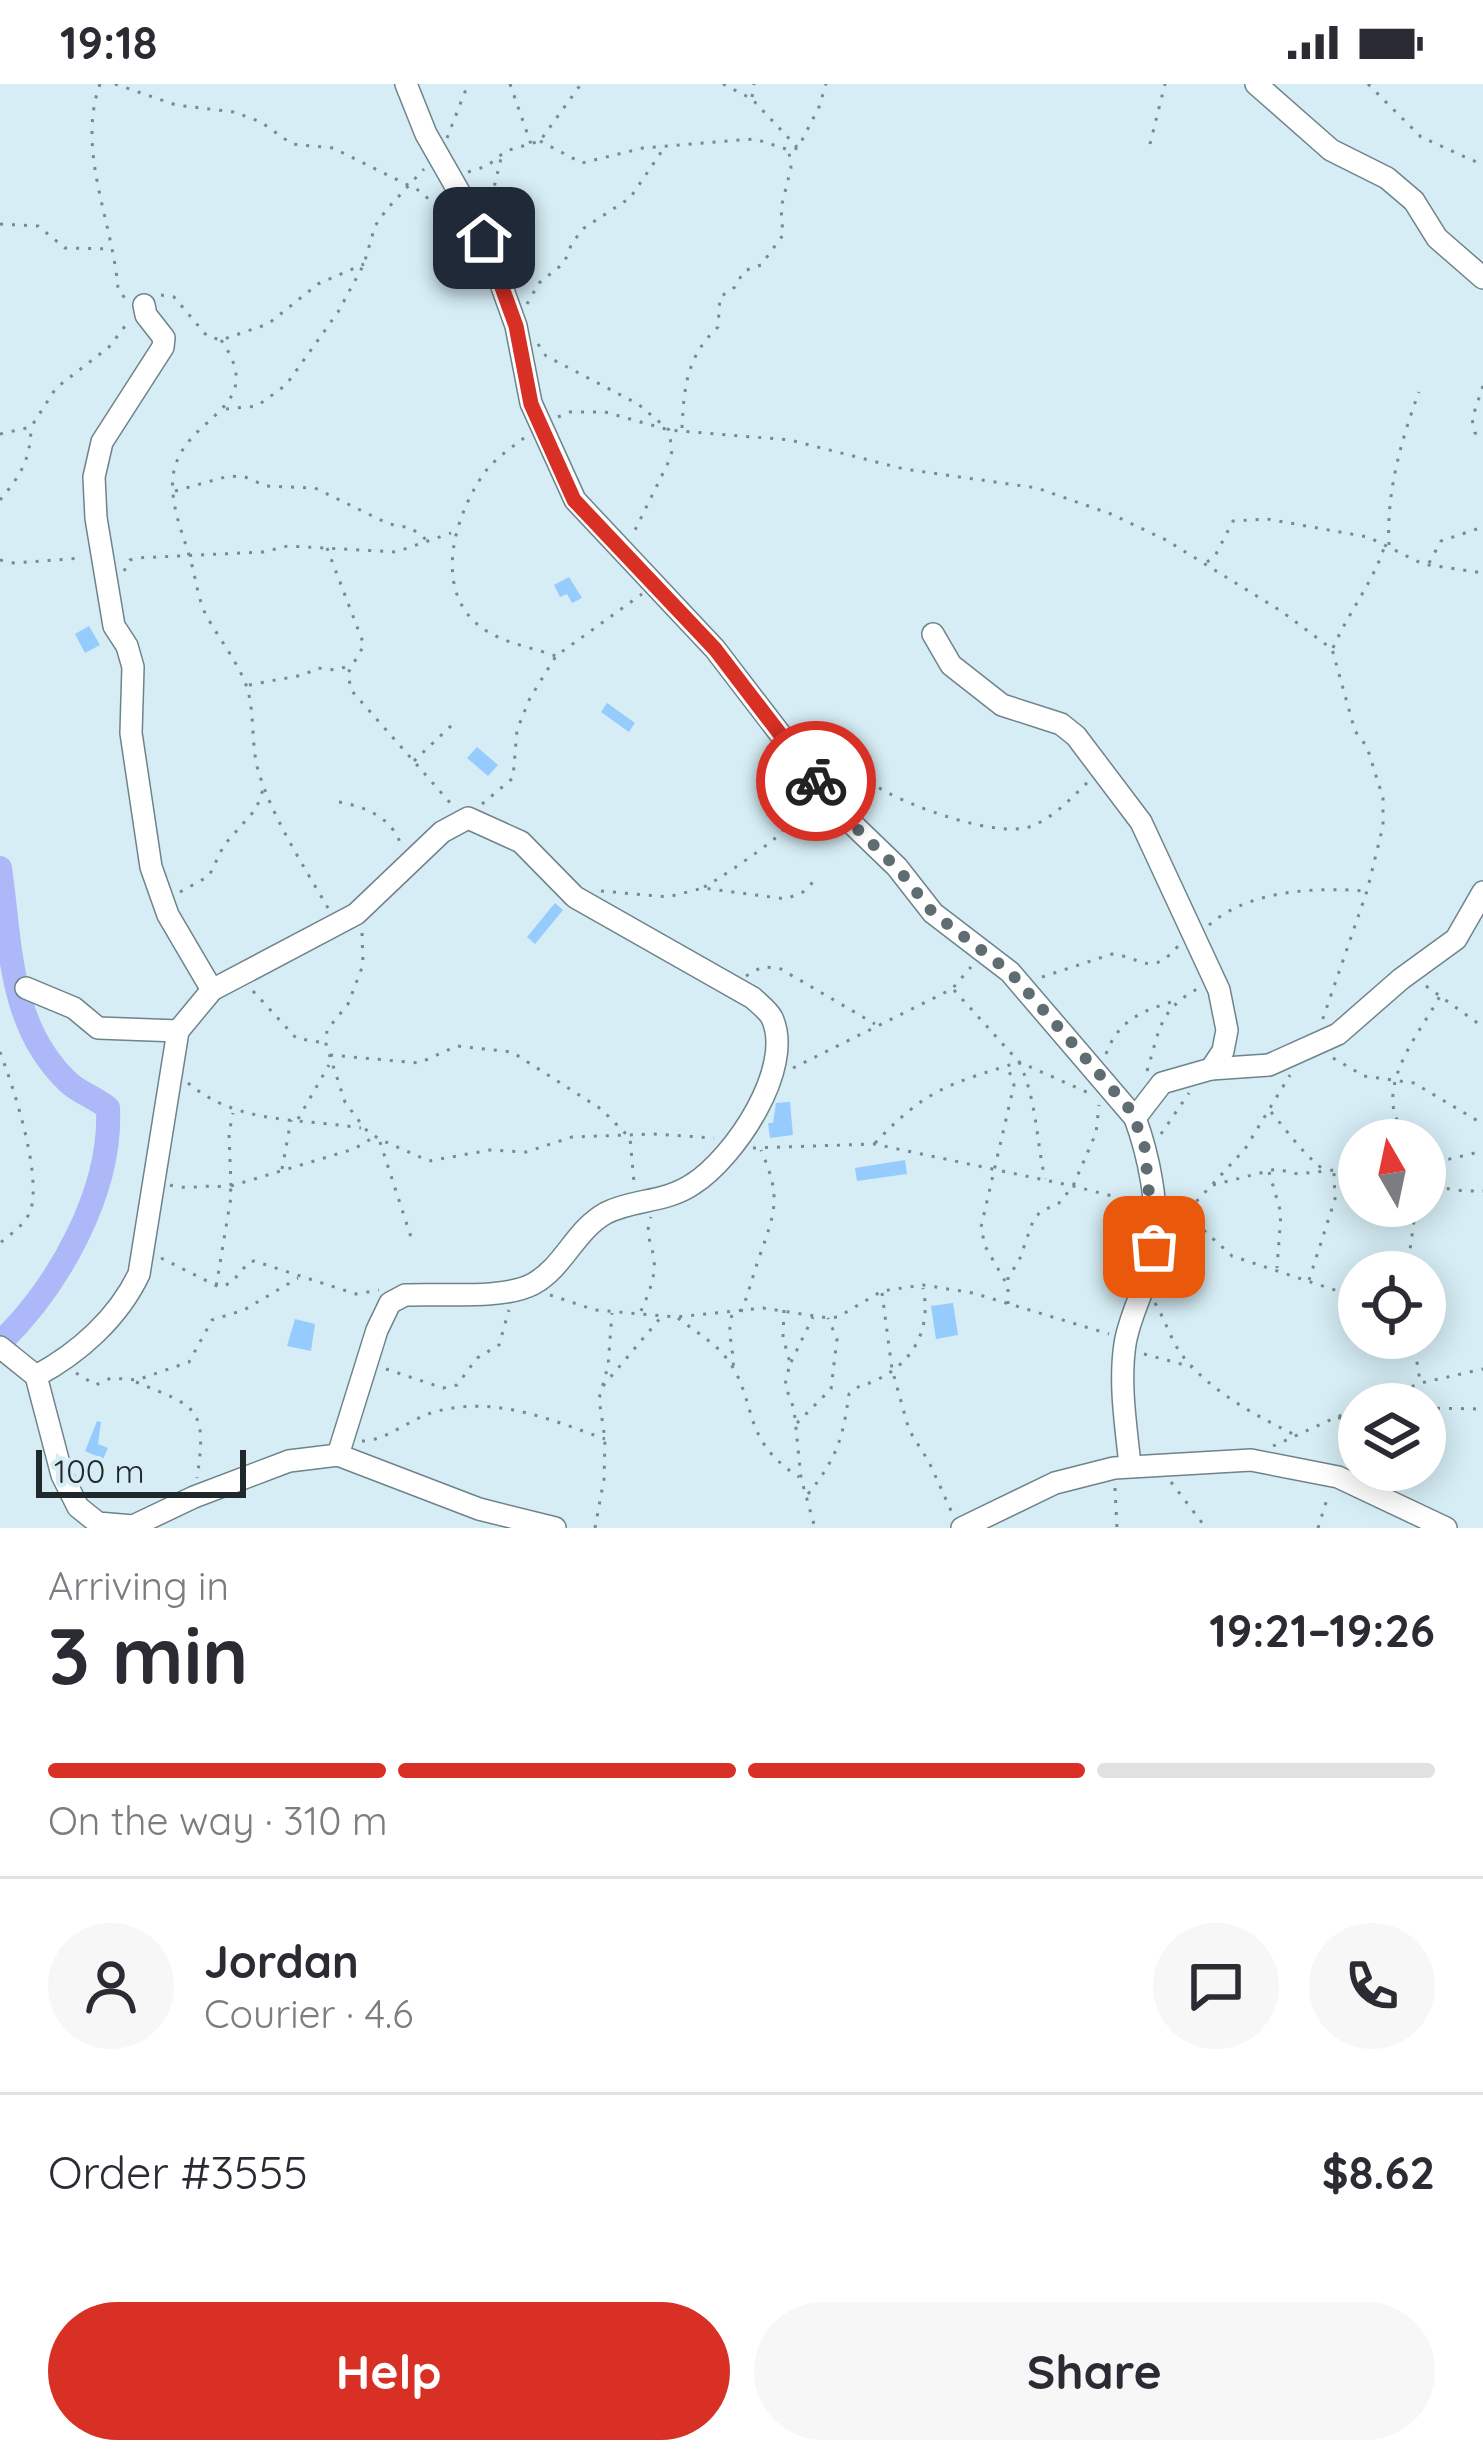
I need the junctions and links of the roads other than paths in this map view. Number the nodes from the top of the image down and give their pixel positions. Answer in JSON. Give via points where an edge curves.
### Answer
{"nodes":[{"id":1,"x":406,"y":84,"type":"edge"},
{"id":2,"x":1256,"y":84,"type":"edge"},
{"id":3,"x":1483,"y":278,"type":"edge"},
{"id":4,"x":140,"y":306,"type":"road end"},
{"id":5,"x":933,"y":634,"type":"dead end"},
{"id":6,"x":1483,"y":892,"type":"edge"},
{"id":7,"x":26,"y":988,"type":"dead end"},
{"id":8,"x":212,"y":990,"type":"junction"},
{"id":9,"x":178,"y":1031,"type":"junction"},
{"id":10,"x":1205,"y":1070,"type":"junction"},
{"id":11,"x":1141,"y":1109,"type":"junction"},
{"id":12,"x":5,"y":1351,"type":"edge"},
{"id":13,"x":36,"y":1376,"type":"junction"},
{"id":14,"x":340,"y":1449,"type":"junction"},
{"id":15,"x":1122,"y":1467,"type":"junction"},
{"id":16,"x":555,"y":1528,"type":"edge"},
{"id":17,"x":960,"y":1528,"type":"edge"},
{"id":18,"x":1446,"y":1528,"type":"edge"}],
"edges":[{"from":1,"to":11,"type":"street","via":[[484,236],[519,328],[531,404],[574,500],[715,649],[826,795],[933,913],[1010,972]]},
{"from":2,"to":3,"type":"street","via":[[1331,150],[1414,201],[1437,238]]},
{"from":4,"to":8,"type":"street","via":[[163,347],[102,442],[94,477],[101,556],[114,626],[133,667],[140,810],[162,901]]},
{"from":5,"to":10,"type":"street","via":[[951,665],[1002,705],[1076,736],[1141,822],[1219,989],[1227,1030],[1223,1051]]},
{"from":6,"to":10,"type":"street","via":[[1456,939],[1339,1034],[1269,1065]]},
{"from":7,"to":9,"type":"street","via":[[98,1028]]},
{"from":8,"to":9,"type":"street"},
{"from":8,"to":14,"type":"street","via":[[347,920],[467,818],[521,842],[569,890],[771,1014],[770,1080],[723,1161],[693,1185],[607,1213],[534,1284],[390,1303]]},
{"from":9,"to":13,"type":"street","via":[[157,1182],[130,1294],[87,1342]]},
{"from":10,"to":11,"type":"street","via":[[1162,1083]]},
{"from":11,"to":15,"type":"street","via":[[1154,1247],[1125,1344]]},
{"from":12,"to":13,"type":"street"},
{"from":13,"to":14,"type":"street","via":[[78,1507],[115,1527]]},
{"from":14,"to":16,"type":"street","via":[[479,1509]]},
{"from":15,"to":17,"type":"street","via":[[1055,1483]]},
{"from":15,"to":18,"type":"street","via":[[1251,1460],[1338,1477]]}]}
